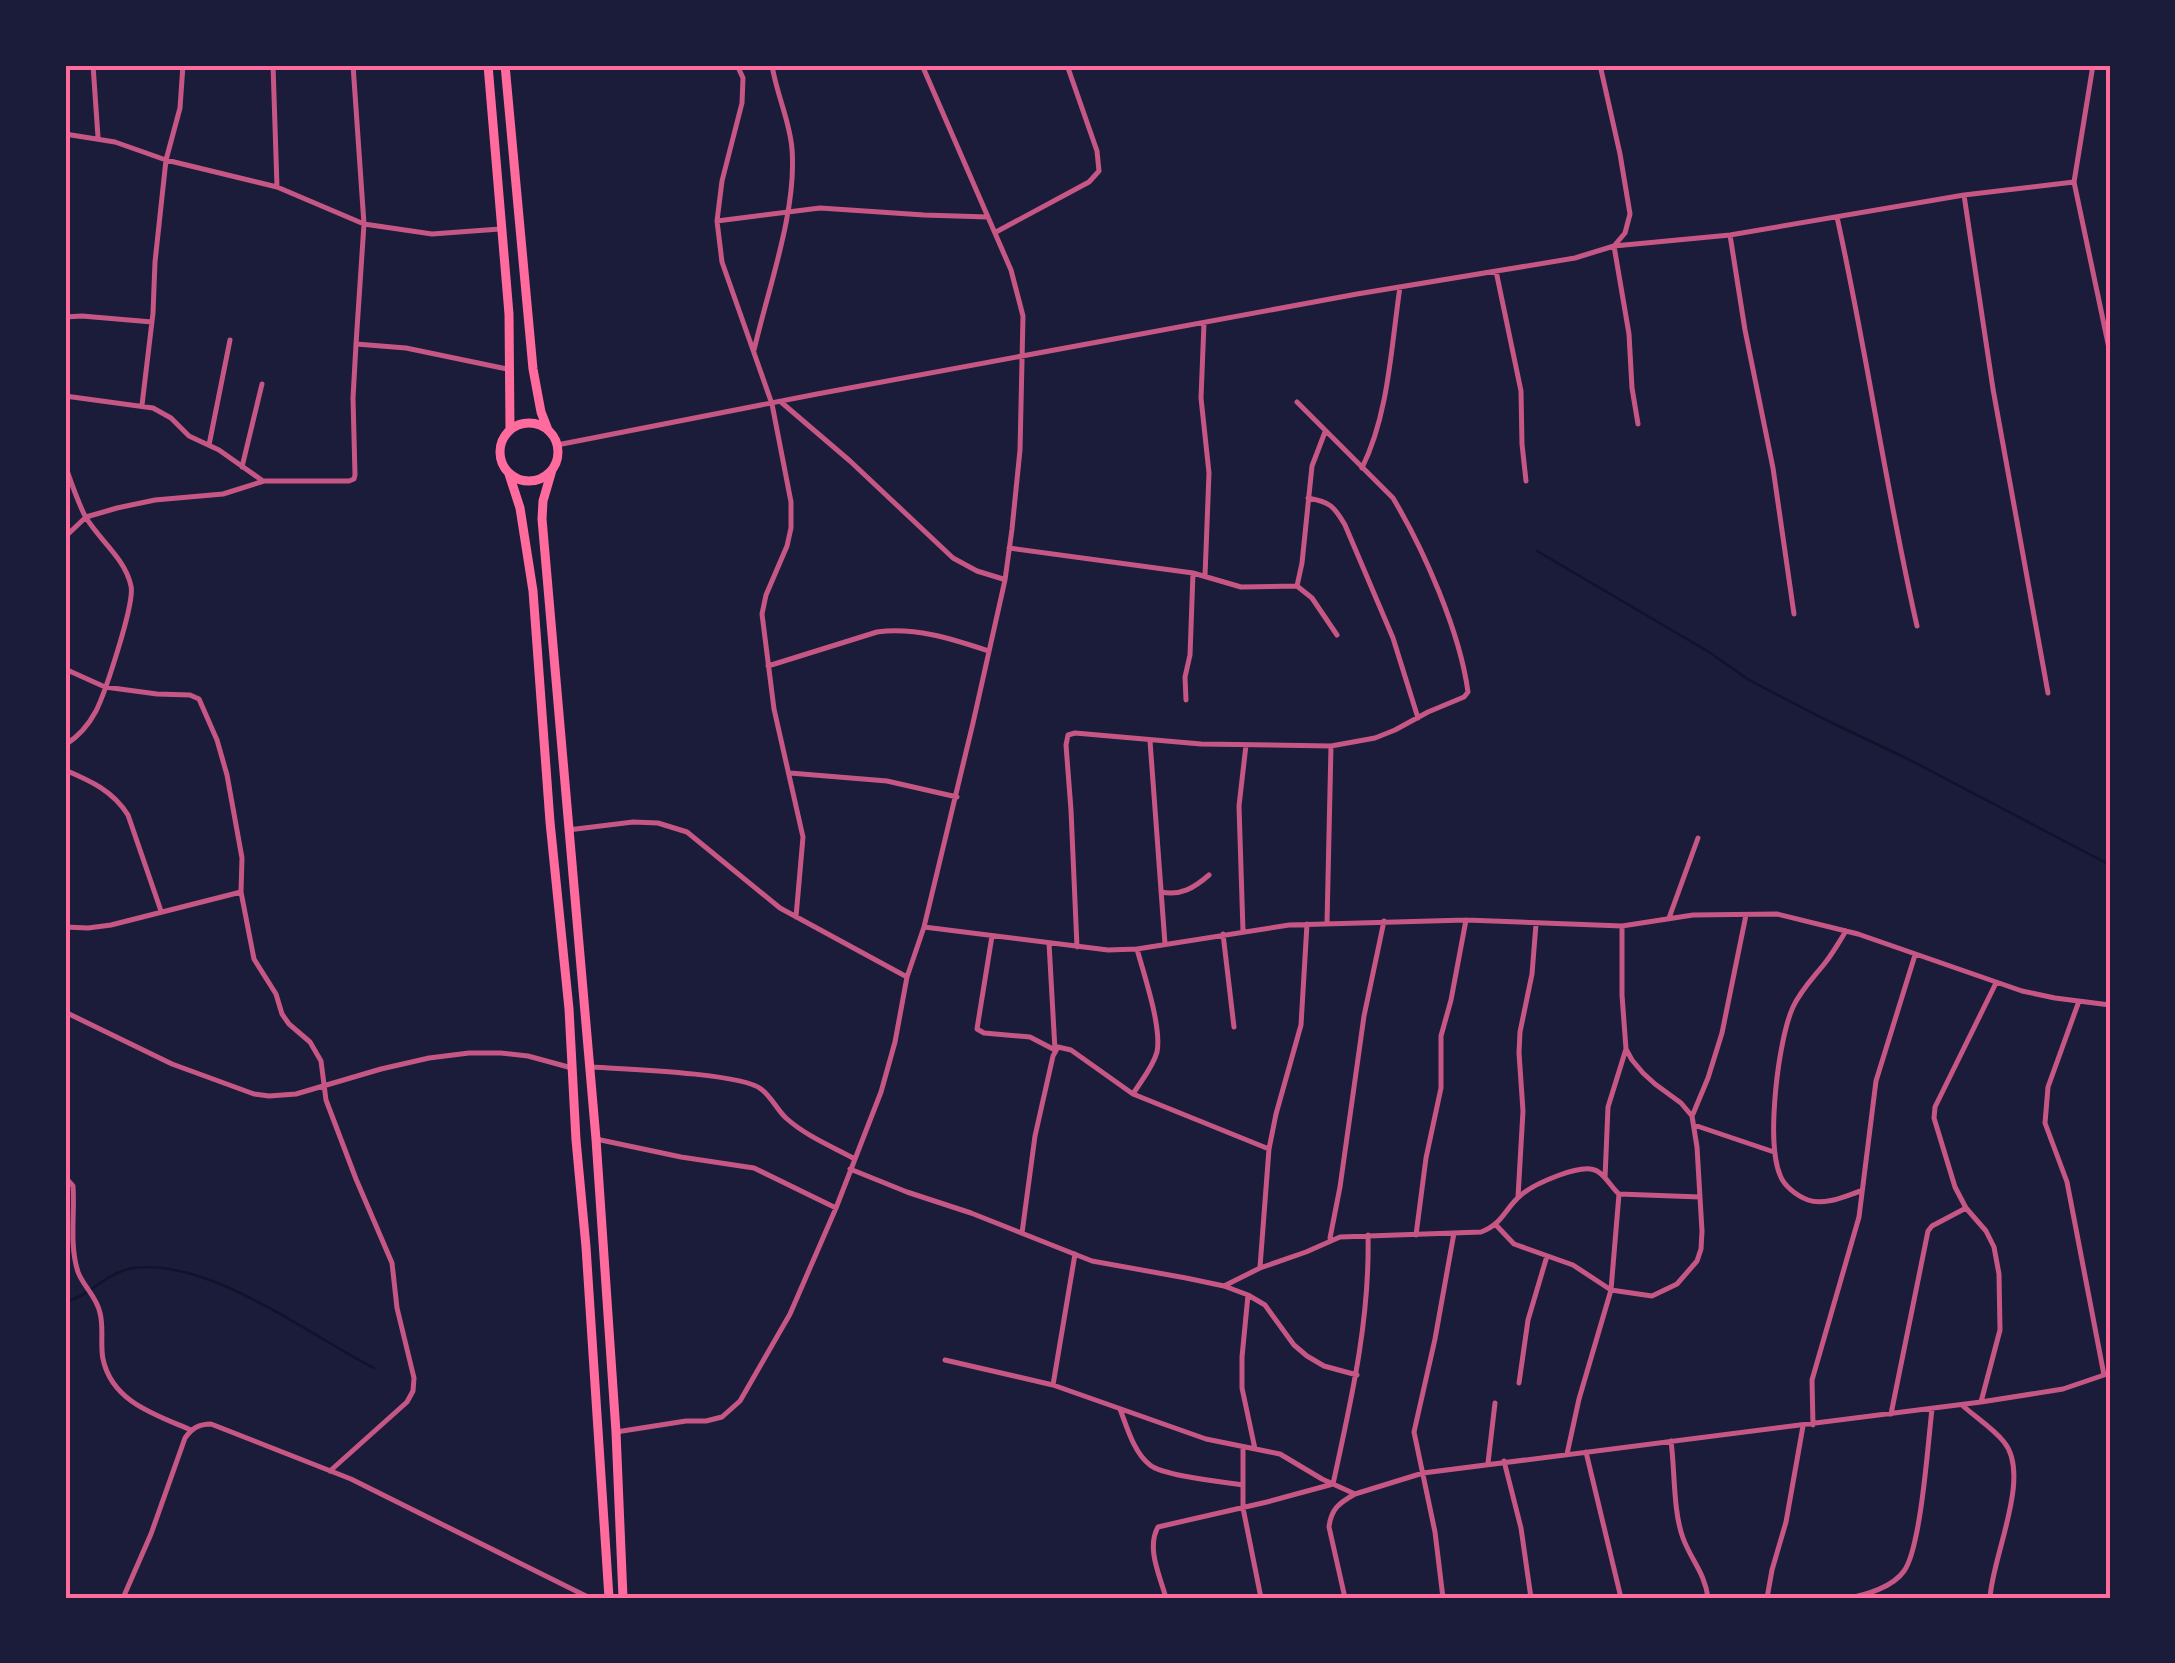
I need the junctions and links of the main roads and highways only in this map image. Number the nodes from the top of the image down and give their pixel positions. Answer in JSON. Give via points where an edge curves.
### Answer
{"nodes":[{"id":1,"x":488,"y":65,"type":"edge"},
{"id":2,"x":505,"y":65,"type":"edge"},
{"id":3,"x":510,"y":430,"type":"junction"},
{"id":4,"x":548,"y":430,"type":"junction"},
{"id":5,"x":552,"y":470,"type":"junction"},
{"id":6,"x":509,"y":474,"type":"junction"},
{"id":7,"x":609,"y":1598,"type":"edge"},
{"id":8,"x":623,"y":1598,"type":"edge"}],
"edges":[{"from":1,"to":3,"type":"highway","via":[[509,314]]},
{"from":2,"to":4,"type":"highway","via":[[533,369]]},
{"from":3,"to":4,"type":"highway","via":[[526,423]]},
{"from":3,"to":6,"type":"highway","via":[[500,452]]},
{"from":4,"to":5,"type":"highway","via":[[558,446]]},
{"from":5,"to":6,"type":"highway","via":[[532,482]]},
{"from":5,"to":8,"type":"highway","via":[[542,519],[596,1140]]},
{"from":6,"to":7,"type":"highway","via":[[533,591],[570,1009]]}]}
